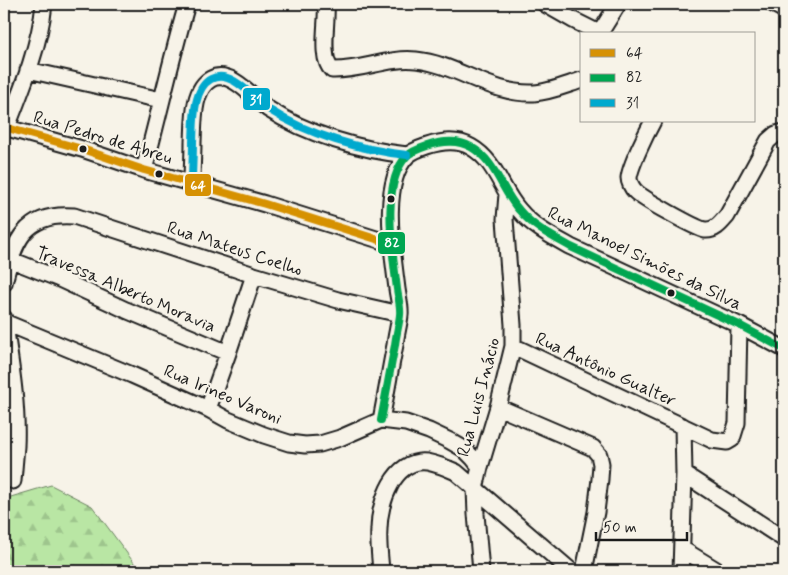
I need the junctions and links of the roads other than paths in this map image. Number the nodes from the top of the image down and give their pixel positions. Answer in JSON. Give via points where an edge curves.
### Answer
{"nodes":[{"id":1,"x":44,"y":4,"type":"edge"},
{"id":2,"x":187,"y":4,"type":"edge"},
{"id":3,"x":326,"y":4,"type":"edge"},
{"id":4,"x":545,"y":4,"type":"edge"},
{"id":5,"x":618,"y":4,"type":"edge"},
{"id":6,"x":773,"y":4,"type":"edge"},
{"id":7,"x":784,"y":10,"type":"edge"},
{"id":8,"x":596,"y":32,"type":"edge"},
{"id":9,"x":601,"y":32,"type":"edge"},
{"id":10,"x":28,"y":70,"type":"junction"},
{"id":11,"x":580,"y":81,"type":"edge"},
{"id":12,"x":161,"y":100,"type":"junction"},
{"id":13,"x":653,"y":122,"type":"edge"},
{"id":14,"x":6,"y":127,"type":"edge"},
{"id":15,"x":784,"y":132,"type":"edge"},
{"id":16,"x":407,"y":155,"type":"junction"},
{"id":17,"x":144,"y":170,"type":"junction"},
{"id":18,"x":192,"y":184,"type":"junction"},
{"id":19,"x":507,"y":194,"type":"junction"},
{"id":20,"x":392,"y":244,"type":"junction"},
{"id":21,"x":9,"y":259,"type":"junction"},
{"id":22,"x":254,"y":275,"type":"junction"},
{"id":23,"x":4,"y":282,"type":"edge"},
{"id":24,"x":400,"y":314,"type":"junction"},
{"id":25,"x":4,"y":318,"type":"edge"},
{"id":26,"x":4,"y":322,"type":"edge"},
{"id":27,"x":739,"y":326,"type":"junction"},
{"id":28,"x":513,"y":346,"type":"junction"},
{"id":29,"x":784,"y":349,"type":"edge"},
{"id":30,"x":228,"y":353,"type":"junction"},
{"id":31,"x":498,"y":407,"type":"junction"},
{"id":32,"x":208,"y":409,"type":"junction"},
{"id":33,"x":381,"y":420,"type":"junction"},
{"id":34,"x":683,"y":426,"type":"junction"},
{"id":35,"x":480,"y":466,"type":"junction"},
{"id":36,"x":684,"y":474,"type":"junction"},
{"id":37,"x":13,"y":481,"type":"dead end"},
{"id":38,"x":475,"y":488,"type":"junction"},
{"id":39,"x":784,"y":539,"type":"edge"},
{"id":40,"x":682,"y":549,"type":"junction"},
{"id":41,"x":381,"y":571,"type":"edge"},
{"id":42,"x":481,"y":571,"type":"edge"},
{"id":43,"x":571,"y":571,"type":"edge"},
{"id":44,"x":584,"y":571,"type":"edge"},
{"id":45,"x":681,"y":571,"type":"edge"},
{"id":46,"x":718,"y":571,"type":"edge"}],
"edges":[{"from":1,"to":10,"type":"street"},
{"from":2,"to":12,"type":"street"},
{"from":3,"to":11,"type":"street","via":[[326,61],[332,70],[415,60],[521,93],[559,88]]},
{"from":4,"to":8,"type":"street"},
{"from":5,"to":9,"type":"street"},
{"from":6,"to":7,"type":"street"},
{"from":10,"to":12,"type":"street"},
{"from":10,"to":14,"type":"street"},
{"from":12,"to":17,"type":"street"},
{"from":13,"to":15,"type":"street","via":[[631,168],[631,186],[644,199],[705,230],[719,226],[768,141]]},
{"from":14,"to":17,"type":"street","name":"Rua Pedro de Abreu"},
{"from":16,"to":18,"type":"street","via":[[383,153],[305,129],[285,120],[232,79],[217,77],[205,85],[196,102]]},
{"from":16,"to":19,"type":"street","name":"Rua Manoel Simões da Silva","via":[[438,143],[464,143],[490,163]]},
{"from":16,"to":20,"type":"street","via":[[395,173],[392,187]]},
{"from":17,"to":18,"type":"street","name":"Rua Pedro de Abreu"},
{"from":18,"to":20,"type":"street","name":"Rua Pedro de Abreu"},
{"from":19,"to":27,"type":"street","name":"Rua Manoel Simões da Silva","via":[[520,211],[550,236]]},
{"from":19,"to":28,"type":"street","name":"Rua Luis Inácio","via":[[505,219]]},
{"from":20,"to":24,"type":"street"},
{"from":21,"to":22,"type":"street","name":"Rua Mateus Coelho","via":[[22,234],[35,222],[60,215],[74,216]]},
{"from":21,"to":23,"type":"street"},
{"from":21,"to":30,"type":"street","name":"Travessa Alberto Moravia"},
{"from":22,"to":24,"type":"street","name":"Rua Mateus Coelho"},
{"from":22,"to":30,"type":"street"},
{"from":24,"to":33,"type":"street"},
{"from":25,"to":26,"type":"street"},
{"from":26,"to":32,"type":"street","name":"Rua Irineo Varoni"},
{"from":26,"to":37,"type":"street","via":[[15,404]]},
{"from":27,"to":29,"type":"street","name":"Rua Manoel Simões da Silva"},
{"from":27,"to":34,"type":"street","name":"Rua Antônio Gualter","via":[[737,423],[732,439],[727,442],[712,440]]},
{"from":28,"to":31,"type":"street","name":"Rua Luis Inácio"},
{"from":28,"to":34,"type":"street","name":"Rua Antônio Gualter"},
{"from":30,"to":32,"type":"street"},
{"from":31,"to":35,"type":"street","name":"Rua Luis Inácio"},
{"from":31,"to":44,"type":"street","via":[[592,448],[599,455],[596,512]]},
{"from":32,"to":33,"type":"street","name":"Rua Irineo Varoni","via":[[264,435],[305,445],[340,438]]},
{"from":33,"to":35,"type":"street","via":[[406,423],[436,434],[464,449]]},
{"from":34,"to":36,"type":"street"},
{"from":35,"to":38,"type":"street","name":"Rua Luis Inácio"},
{"from":36,"to":39,"type":"street"},
{"from":36,"to":40,"type":"street"},
{"from":38,"to":41,"type":"street","via":[[456,472],[441,466],[426,462],[403,468],[385,494],[380,513]]},
{"from":38,"to":42,"type":"street","name":"Rua Luis Inácio"},
{"from":38,"to":43,"type":"street"},
{"from":40,"to":45,"type":"street"},
{"from":40,"to":46,"type":"street"}]}
